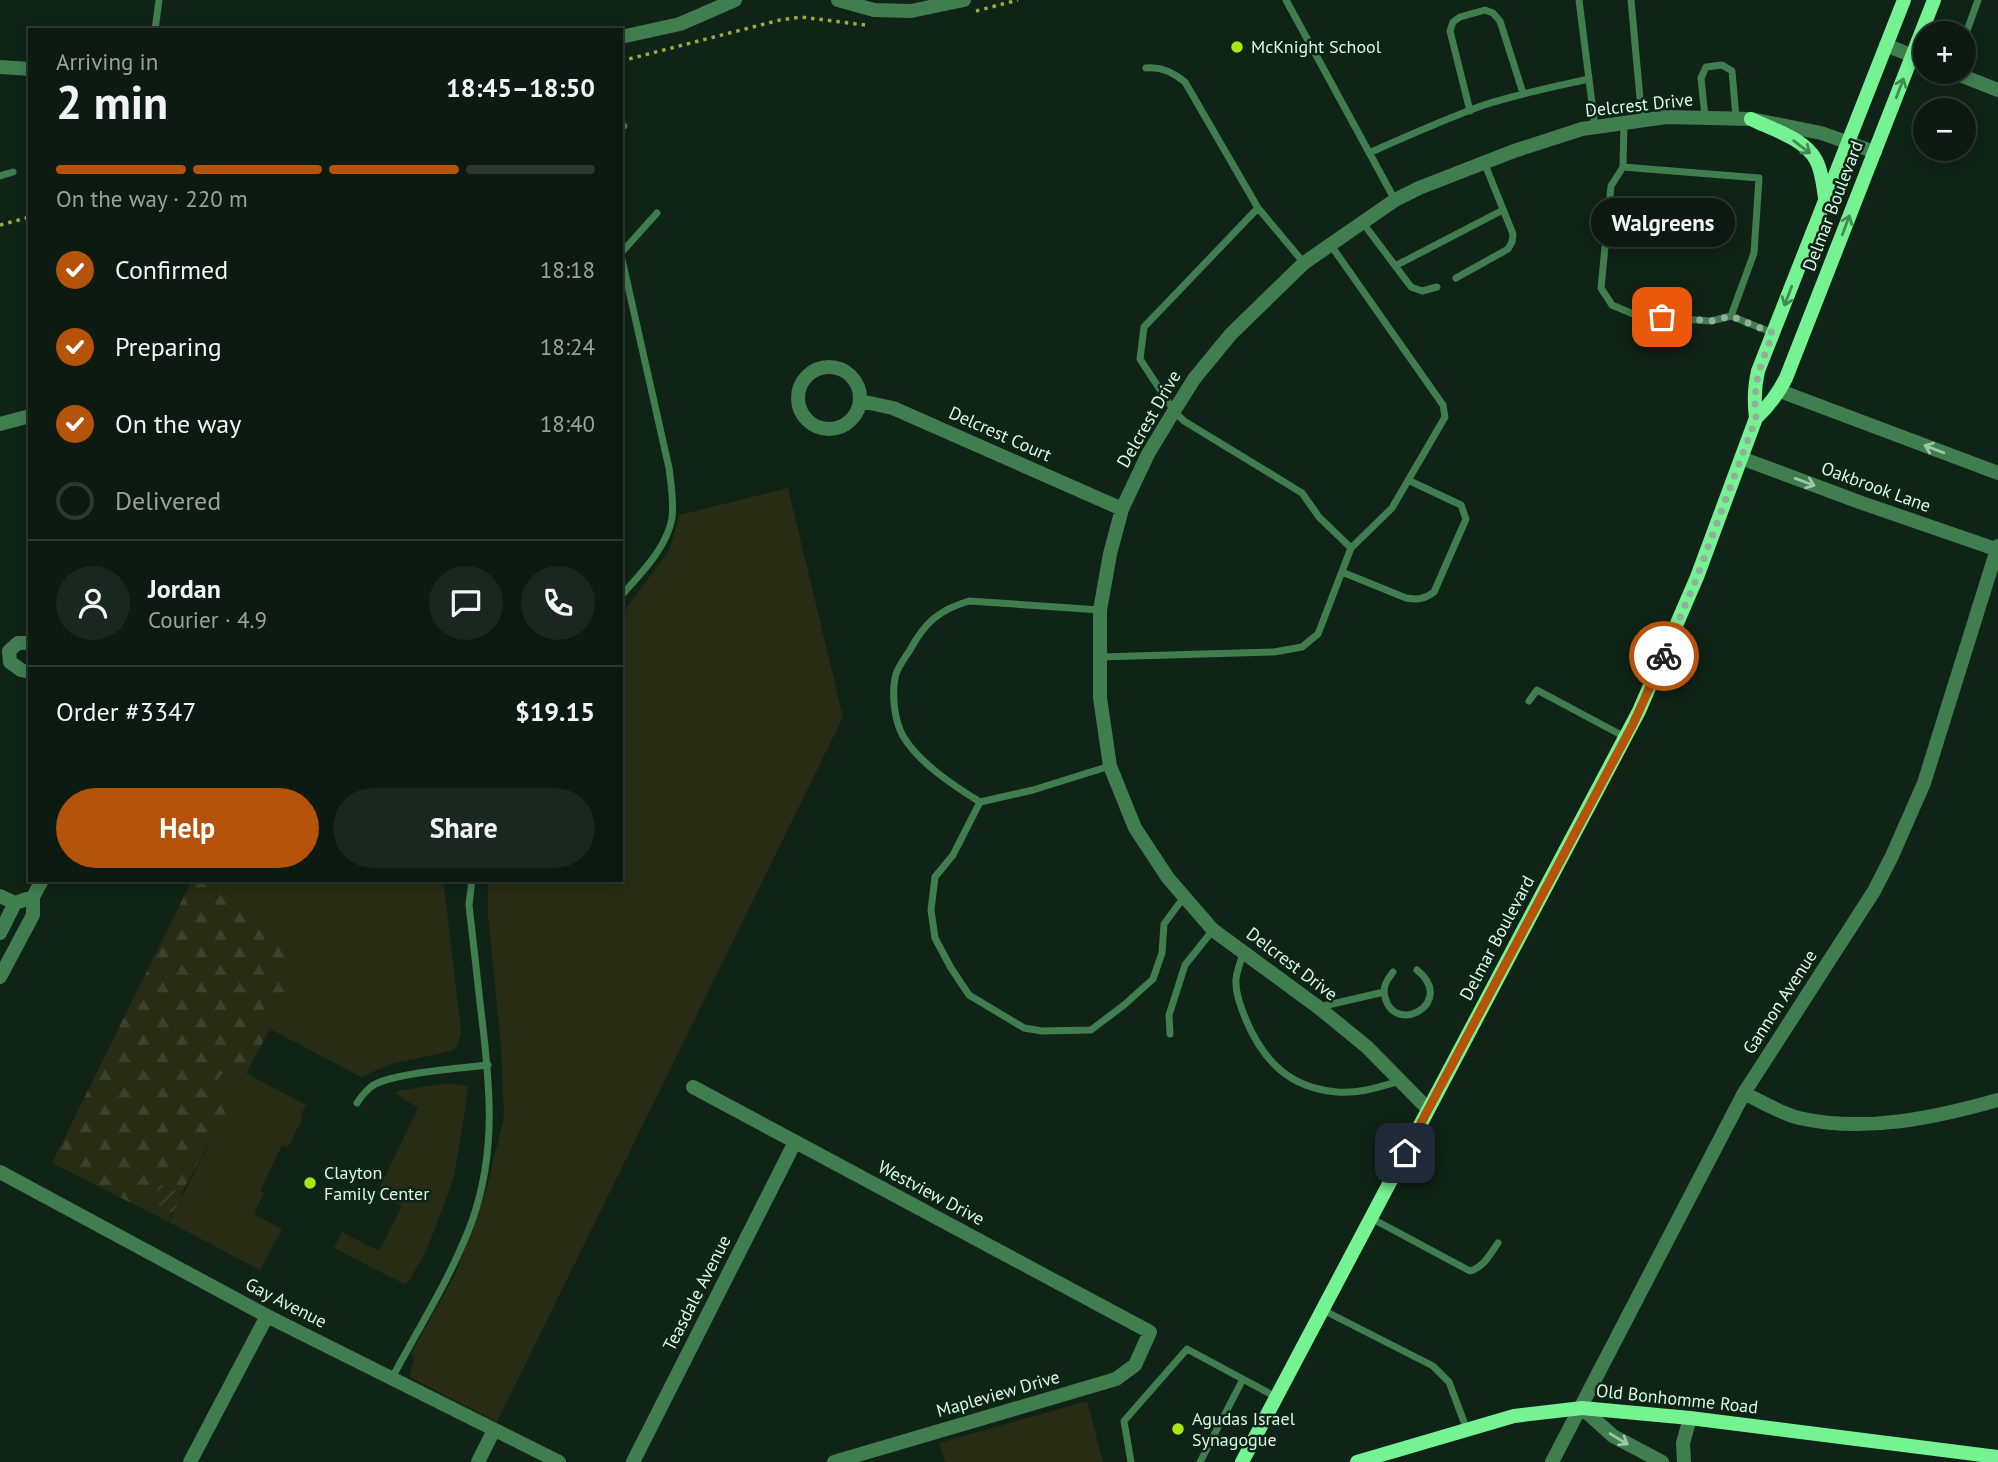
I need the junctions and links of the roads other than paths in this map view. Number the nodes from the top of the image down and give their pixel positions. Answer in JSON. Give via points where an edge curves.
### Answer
{"nodes":[{"id":1,"x":159,"y":0,"type":"edge"},
{"id":2,"x":734,"y":0,"type":"edge"},
{"id":3,"x":838,"y":0,"type":"edge"},
{"id":4,"x":1286,"y":0,"type":"edge"},
{"id":5,"x":1579,"y":0,"type":"edge"},
{"id":6,"x":1631,"y":0,"type":"edge"},
{"id":7,"x":1904,"y":0,"type":"edge"},
{"id":8,"x":1934,"y":0,"type":"edge"},
{"id":9,"x":1979,"y":0,"type":"edge"},
{"id":10,"x":965,"y":7,"type":"edge"},
{"id":11,"x":1929,"y":21,"type":"edge"},
{"id":12,"x":1971,"y":21,"type":"edge"},
{"id":13,"x":155,"y":28,"type":"edge"},
{"id":14,"x":623,"y":37,"type":"edge"},
{"id":15,"x":1886,"y":45,"type":"junction"},
{"id":16,"x":1913,"y":56,"type":"edge"},
{"id":17,"x":0,"y":67,"type":"edge"},
{"id":18,"x":1146,"y":68,"type":"dead end"},
{"id":19,"x":28,"y":69,"type":"edge"},
{"id":20,"x":1913,"y":71,"type":"edge"},
{"id":21,"x":1588,"y":79,"type":"junction"},
{"id":22,"x":1976,"y":81,"type":"edge"},
{"id":23,"x":1998,"y":90,"type":"edge"},
{"id":24,"x":1523,"y":93,"type":"junction"},
{"id":25,"x":1470,"y":111,"type":"junction"},
{"id":26,"x":1705,"y":117,"type":"junction"},
{"id":27,"x":1743,"y":118,"type":"junction"},
{"id":28,"x":1642,"y":120,"type":"junction"},
{"id":29,"x":1624,"y":122,"type":"junction"},
{"id":30,"x":1595,"y":127,"type":"junction"},
{"id":31,"x":1849,"y":141,"type":"junction"},
{"id":32,"x":1875,"y":152,"type":"junction"},
{"id":33,"x":1369,"y":153,"type":"junction"},
{"id":34,"x":1484,"y":162,"type":"junction"},
{"id":35,"x":1623,"y":167,"type":"junction"},
{"id":36,"x":13,"y":172,"type":"dead end"},
{"id":37,"x":0,"y":176,"type":"edge"},
{"id":38,"x":1825,"y":198,"type":"junction"},
{"id":39,"x":1395,"y":200,"type":"junction"},
{"id":40,"x":1258,"y":208,"type":"junction"},
{"id":41,"x":1503,"y":210,"type":"junction"},
{"id":42,"x":657,"y":213,"type":"dead end"},
{"id":43,"x":1363,"y":222,"type":"junction"},
{"id":44,"x":1330,"y":244,"type":"junction"},
{"id":45,"x":623,"y":252,"type":"edge"},
{"id":46,"x":623,"y":263,"type":"edge"},
{"id":47,"x":1304,"y":263,"type":"junction"},
{"id":48,"x":1395,"y":266,"type":"junction"},
{"id":49,"x":1456,"y":278,"type":"dead end"},
{"id":50,"x":1437,"y":287,"type":"dead end"},
{"id":51,"x":1731,"y":316,"type":"junction"},
{"id":52,"x":1773,"y":333,"type":"junction"},
{"id":53,"x":1780,"y":391,"type":"junction"},
{"id":54,"x":860,"y":401,"type":"junction"},
{"id":55,"x":1174,"y":411,"type":"junction"},
{"id":56,"x":28,"y":417,"type":"edge"},
{"id":57,"x":1756,"y":418,"type":"junction"},
{"id":58,"x":0,"y":424,"type":"edge"},
{"id":59,"x":1741,"y":458,"type":"junction"},
{"id":60,"x":1998,"y":473,"type":"edge"},
{"id":61,"x":1410,"y":481,"type":"junction"},
{"id":62,"x":1122,"y":509,"type":"junction"},
{"id":63,"x":1351,"y":548,"type":"junction"},
{"id":64,"x":1998,"y":548,"type":"edge"},
{"id":65,"x":1342,"y":572,"type":"junction"},
{"id":66,"x":623,"y":594,"type":"edge"},
{"id":67,"x":1100,"y":610,"type":"junction"},
{"id":68,"x":28,"y":643,"type":"edge"},
{"id":69,"x":1100,"y":657,"type":"junction"},
{"id":70,"x":28,"y":672,"type":"edge"},
{"id":71,"x":1530,"y":701,"type":"dead end"},
{"id":72,"x":1626,"y":737,"type":"junction"},
{"id":73,"x":1110,"y":766,"type":"junction"},
{"id":74,"x":980,"y":802,"type":"junction"},
{"id":75,"x":41,"y":882,"type":"edge"},
{"id":76,"x":472,"y":882,"type":"edge"},
{"id":77,"x":0,"y":895,"type":"edge"},
{"id":78,"x":33,"y":897,"type":"junction"},
{"id":79,"x":1184,"y":897,"type":"junction"},
{"id":80,"x":15,"y":904,"type":"junction"},
{"id":81,"x":1213,"y":930,"type":"junction"},
{"id":82,"x":0,"y":933,"type":"edge"},
{"id":83,"x":0,"y":939,"type":"edge"},
{"id":84,"x":14,"y":949,"type":"junction"},
{"id":85,"x":1243,"y":951,"type":"junction"},
{"id":86,"x":1417,"y":970,"type":"dead end"},
{"id":87,"x":1393,"y":972,"type":"dead end"},
{"id":88,"x":0,"y":977,"type":"edge"},
{"id":89,"x":1384,"y":992,"type":"junction"},
{"id":90,"x":1318,"y":1007,"type":"junction"},
{"id":91,"x":1170,"y":1034,"type":"dead end"},
{"id":92,"x":488,"y":1066,"type":"junction"},
{"id":93,"x":1401,"y":1081,"type":"junction"},
{"id":94,"x":693,"y":1087,"type":"dead end"},
{"id":95,"x":1744,"y":1093,"type":"junction"},
{"id":96,"x":1998,"y":1100,"type":"edge"},
{"id":97,"x":357,"y":1103,"type":"dead end"},
{"id":98,"x":1428,"y":1110,"type":"junction"},
{"id":99,"x":795,"y":1142,"type":"junction"},
{"id":100,"x":0,"y":1172,"type":"edge"},
{"id":101,"x":1370,"y":1218,"type":"junction"},
{"id":102,"x":1498,"y":1243,"type":"dead end"},
{"id":103,"x":1323,"y":1310,"type":"junction"},
{"id":104,"x":267,"y":1316,"type":"junction"},
{"id":105,"x":1150,"y":1332,"type":"joint"},
{"id":106,"x":392,"y":1379,"type":"junction"},
{"id":107,"x":1243,"y":1379,"type":"junction"},
{"id":108,"x":1277,"y":1398,"type":"junction"},
{"id":109,"x":1582,"y":1408,"type":"junction"},
{"id":110,"x":1690,"y":1419,"type":"junction"},
{"id":111,"x":494,"y":1430,"type":"junction"},
{"id":112,"x":1468,"y":1430,"type":"junction"},
{"id":113,"x":1998,"y":1457,"type":"edge"},
{"id":114,"x":1381,"y":1458,"type":"edge"},
{"id":115,"x":190,"y":1462,"type":"edge"},
{"id":116,"x":478,"y":1462,"type":"edge"},
{"id":117,"x":559,"y":1462,"type":"edge"},
{"id":118,"x":633,"y":1462,"type":"edge"},
{"id":119,"x":834,"y":1462,"type":"edge"},
{"id":120,"x":1131,"y":1462,"type":"edge"},
{"id":121,"x":1199,"y":1462,"type":"edge"},
{"id":122,"x":1242,"y":1462,"type":"edge"},
{"id":123,"x":1357,"y":1462,"type":"edge"},
{"id":124,"x":1552,"y":1462,"type":"edge"},
{"id":125,"x":1662,"y":1462,"type":"edge"},
{"id":126,"x":1684,"y":1462,"type":"edge"}],
"edges":[{"from":1,"to":13,"type":"lane"},
{"from":2,"to":14,"type":"street","via":[[680,24]]},
{"from":3,"to":10,"type":"street","via":[[874,10]]},
{"from":4,"to":33,"type":"lane"},
{"from":5,"to":21,"type":"lane"},
{"from":6,"to":28,"type":"lane"},
{"from":7,"to":15,"type":"main road","name":"Delmar Boulevard"},
{"from":8,"to":11,"type":"main road","name":"Delmar Boulevard"},
{"from":9,"to":12,"type":"lane"},
{"from":15,"to":16,"type":"street"},
{"from":15,"to":31,"type":"main road","name":"Delmar Boulevard"},
{"from":17,"to":19,"type":"street"},
{"from":18,"to":40,"type":"lane","via":[[1165,70],[1185,82]]},
{"from":32,"to":20,"type":"main road","name":"Delmar Boulevard","one_way":true},
{"from":21,"to":24,"type":"lane"},
{"from":21,"to":30,"type":"lane"},
{"from":22,"to":23,"type":"street"},
{"from":24,"to":25,"type":"lane"},
{"from":24,"to":25,"type":"lane","via":[[1500,21],[1485,10],[1460,17],[1450,31]]},
{"from":25,"to":33,"type":"lane"},
{"from":26,"to":27,"type":"street","name":"Delcrest Drive"},
{"from":26,"to":27,"type":"lane","via":[[1701,78],[1706,67],[1722,65],[1732,71]]},
{"from":26,"to":28,"type":"street","name":"Delcrest Drive"},
{"from":27,"to":31,"type":"street","name":"Delcrest Drive"},
{"from":27,"to":38,"type":"main road","one_way":true,"via":[[1811,152],[1820,169]]},
{"from":28,"to":29,"type":"street","name":"Delcrest Drive"},
{"from":29,"to":30,"type":"street","name":"Delcrest Drive"},
{"from":29,"to":35,"type":"lane"},
{"from":30,"to":34,"type":"street","name":"Delcrest Drive"},
{"from":31,"to":32,"type":"street","name":"Delcrest Drive"},
{"from":31,"to":38,"type":"main road","name":"Delmar Boulevard"},
{"from":53,"to":32,"type":"main road","name":"Delmar Boulevard","one_way":true},
{"from":33,"to":39,"type":"lane"},
{"from":34,"to":39,"type":"street","name":"Delcrest Drive"},
{"from":34,"to":41,"type":"lane"},
{"from":35,"to":51,"type":"lane","via":[[1611,186],[1601,288],[1612,305],[1639,316],[1711,321]]},
{"from":35,"to":51,"type":"lane","via":[[1759,178],[1754,253]]},
{"from":36,"to":37,"type":"lane"},
{"from":38,"to":52,"type":"main road","name":"Delmar Boulevard","one_way":true},
{"from":39,"to":43,"type":"street","name":"Delcrest Drive"},
{"from":40,"to":47,"type":"lane"},
{"from":40,"to":55,"type":"lane","via":[[1144,327],[1140,359]]},
{"from":41,"to":48,"type":"lane"},
{"from":41,"to":49,"type":"lane","via":[[1513,234],[1508,249]]},
{"from":42,"to":45,"type":"lane"},
{"from":43,"to":44,"type":"street","name":"Delcrest Drive"},
{"from":43,"to":48,"type":"lane"},
{"from":44,"to":47,"type":"street","name":"Delcrest Drive"},
{"from":44,"to":61,"type":"lane","via":[[1443,405],[1445,417]]},
{"from":46,"to":66,"type":"lane","via":[[672,499],[665,537]]},
{"from":47,"to":55,"type":"street","name":"Delcrest Drive","via":[[1231,334]]},
{"from":48,"to":50,"type":"lane","via":[[1410,287],[1422,292]]},
{"from":51,"to":52,"type":"lane"},
{"from":52,"to":57,"type":"main road","name":"Delmar Boulevard","via":[[1755,386]]},
{"from":53,"to":57,"type":"main road","name":"Delmar Boulevard"},
{"from":60,"to":53,"type":"street","one_way":true},
{"from":54,"to":54,"type":"street","via":[[848,374],[829,367],[809,374],[798,401],[806,419],[824,429],[851,420]]},
{"from":54,"to":62,"type":"street","name":"Delcrest Court","via":[[893,408]]},
{"from":55,"to":62,"type":"street","name":"Delcrest Drive"},
{"from":55,"to":63,"type":"lane","via":[[1302,493]]},
{"from":56,"to":58,"type":"street"},
{"from":57,"to":59,"type":"main road","name":"Delmar Boulevard"},
{"from":59,"to":64,"type":"street","name":"Oakbrook Lane","one_way":true},
{"from":59,"to":72,"type":"main road","name":"Delmar Boulevard","via":[[1674,634]]},
{"from":61,"to":63,"type":"lane","via":[[1392,508]]},
{"from":61,"to":65,"type":"lane","via":[[1461,505],[1466,519],[1434,592],[1418,600],[1406,598]]},
{"from":62,"to":67,"type":"street","name":"Delcrest Drive"},
{"from":63,"to":65,"type":"lane"},
{"from":64,"to":95,"type":"street","name":"Gannon Avenue","via":[[1924,783],[1892,856]]},
{"from":65,"to":69,"type":"lane","via":[[1318,634],[1302,647],[1274,652]]},
{"from":67,"to":69,"type":"street","name":"Delcrest Drive"},
{"from":67,"to":74,"type":"lane","via":[[970,601],[933,617],[912,645],[895,676],[894,708],[903,735],[948,782]]},
{"from":68,"to":70,"type":"street","via":[[18,643],[9,652],[10,662]]},
{"from":69,"to":73,"type":"street","name":"Delcrest Drive","via":[[1100,698]]},
{"from":71,"to":72,"type":"lane","via":[[1537,690]]},
{"from":72,"to":98,"type":"main road","name":"Delmar Boulevard"},
{"from":73,"to":74,"type":"lane"},
{"from":73,"to":79,"type":"street","name":"Delcrest Drive","via":[[1135,828]]},
{"from":74,"to":79,"type":"lane","via":[[953,855],[935,877],[931,910],[935,938],[970,995],[1024,1028],[1091,1030],[1124,1005],[1153,979],[1162,953],[1164,924]]},
{"from":75,"to":78,"type":"street"},
{"from":76,"to":92,"type":"lane","via":[[469,905]]},
{"from":77,"to":80,"type":"street"},
{"from":78,"to":80,"type":"street"},
{"from":78,"to":84,"type":"street","via":[[33,915]]},
{"from":79,"to":81,"type":"street","name":"Delcrest Drive"},
{"from":80,"to":82,"type":"street"},
{"from":81,"to":85,"type":"street","name":"Delcrest Drive"},
{"from":81,"to":91,"type":"lane","via":[[1185,965],[1169,1015]]},
{"from":83,"to":84,"type":"street","via":[[10,940]]},
{"from":84,"to":88,"type":"street"},
{"from":85,"to":90,"type":"street","name":"Delcrest Drive"},
{"from":85,"to":93,"type":"lane","via":[[1236,978],[1240,1005],[1255,1041],[1275,1067],[1296,1081],[1339,1093],[1363,1092]]},
{"from":86,"to":89,"type":"lane","via":[[1431,991],[1419,1012],[1396,1012]]},
{"from":87,"to":89,"type":"lane"},
{"from":89,"to":90,"type":"lane"},
{"from":90,"to":93,"type":"street","name":"Delcrest Drive"},
{"from":92,"to":97,"type":"lane","via":[[374,1084]]},
{"from":92,"to":106,"type":"lane","via":[[490,1138],[472,1221]]},
{"from":93,"to":98,"type":"street","name":"Delcrest Drive"},
{"from":94,"to":99,"type":"street","name":"Westview Drive"},
{"from":95,"to":96,"type":"street","via":[[1797,1118],[1857,1124],[1942,1116]]},
{"from":95,"to":109,"type":"street","name":"Gannon Avenue"},
{"from":98,"to":101,"type":"main road","name":"Delmar Boulevard"},
{"from":99,"to":105,"type":"street","name":"Westview Drive"},
{"from":99,"to":118,"type":"street","name":"Teasdale Avenue"},
{"from":100,"to":104,"type":"street","name":"Gay Avenue"},
{"from":101,"to":102,"type":"lane","via":[[1470,1271],[1486,1261]]},
{"from":101,"to":103,"type":"main road","name":"Delmar Boulevard"},
{"from":103,"to":108,"type":"main road","name":"Delmar Boulevard"},
{"from":103,"to":112,"type":"lane","via":[[1433,1366],[1449,1382]]},
{"from":104,"to":106,"type":"street","name":"Gay Avenue"},
{"from":104,"to":115,"type":"street"},
{"from":105,"to":119,"type":"street","name":"Mapleview Drive","via":[[1135,1364],[1116,1379]]},
{"from":106,"to":111,"type":"street","name":"Gay Avenue"},
{"from":107,"to":108,"type":"lane"},
{"from":107,"to":120,"type":"lane","via":[[1187,1349],[1124,1421]]},
{"from":107,"to":121,"type":"lane"},
{"from":108,"to":122,"type":"main road","name":"Delmar Boulevard"},
{"from":109,"to":110,"type":"main road","name":"Old Bonhomme Road"},
{"from":109,"to":112,"type":"main road","name":"Old Bonhomme Road","via":[[1514,1416]]},
{"from":109,"to":124,"type":"street","name":"Gannon Avenue"},
{"from":109,"to":125,"type":"street","one_way":true,"via":[[1613,1436]]},
{"from":110,"to":113,"type":"main road","name":"Old Bonhomme Road"},
{"from":110,"to":126,"type":"street","via":[[1683,1443]]},
{"from":111,"to":116,"type":"street"},
{"from":111,"to":117,"type":"street","name":"Gay Avenue"},
{"from":112,"to":114,"type":"main road","name":"Old Bonhomme Road"},
{"from":114,"to":123,"type":"main road","name":"Old Bonhomme Road"}]}
